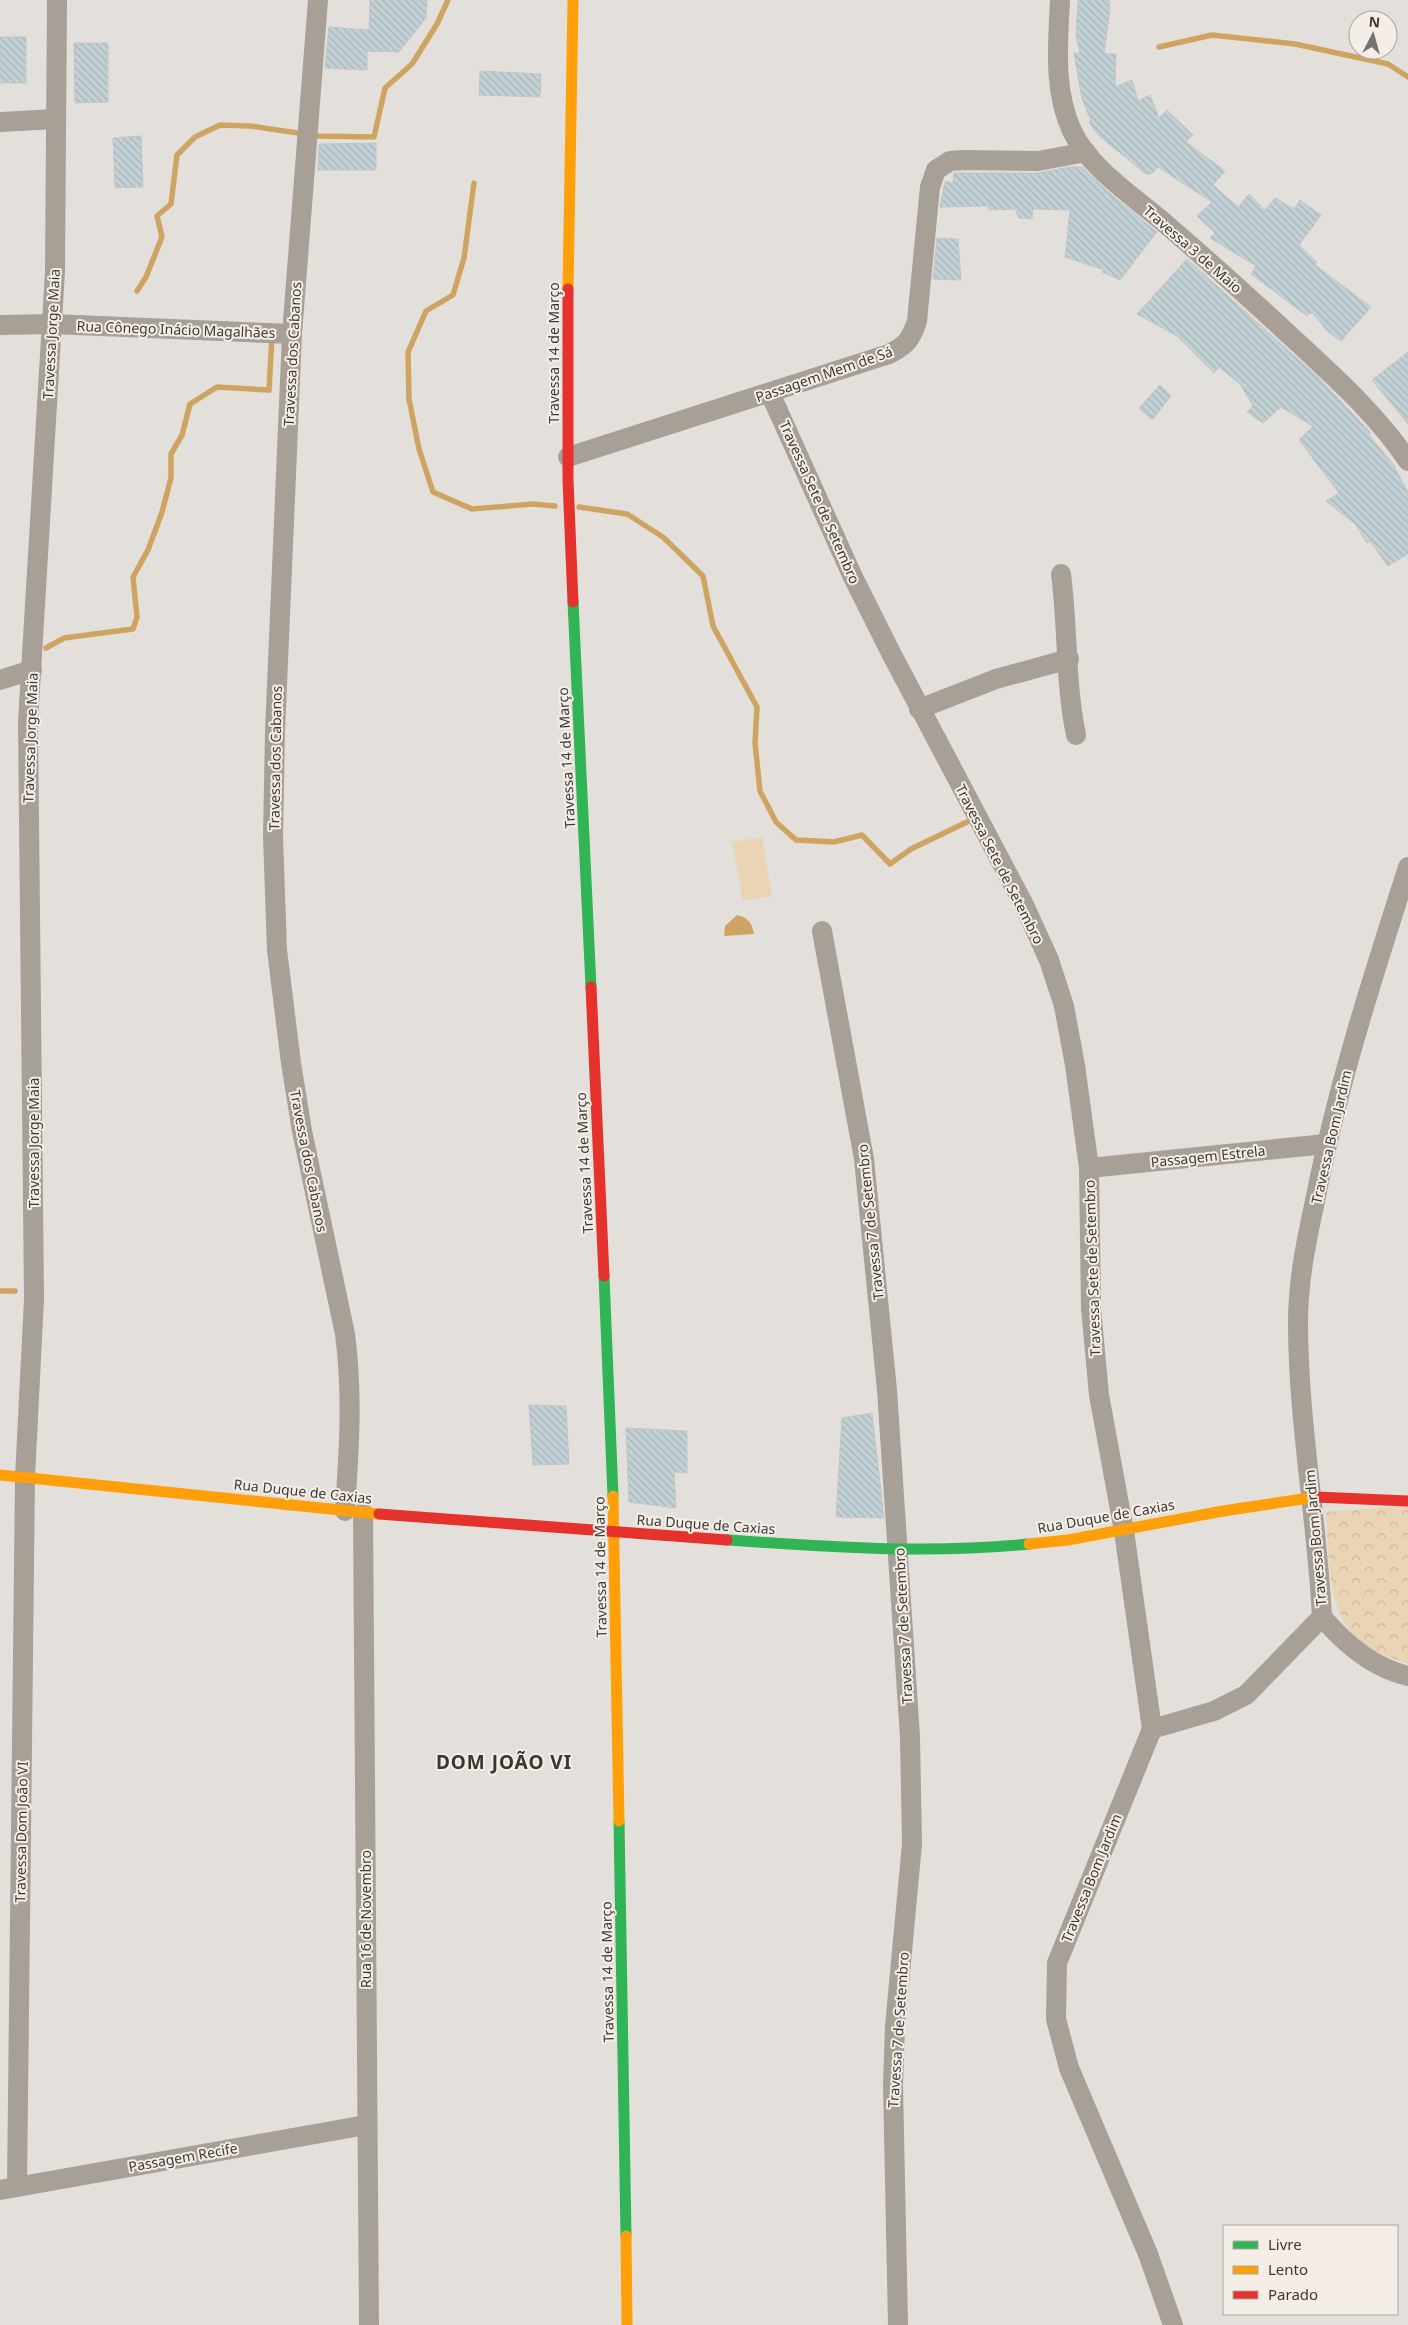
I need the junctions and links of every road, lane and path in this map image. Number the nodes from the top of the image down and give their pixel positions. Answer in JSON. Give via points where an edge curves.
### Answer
{"nodes":[{"id":1,"x":57,"y":0,"type":"edge"},
{"id":2,"x":318,"y":0,"type":"edge"},
{"id":3,"x":572,"y":0,"type":"edge"},
{"id":4,"x":1060,"y":0,"type":"edge"},
{"id":5,"x":56,"y":119,"type":"junction"},
{"id":6,"x":0,"y":122,"type":"edge"},
{"id":7,"x":1086,"y":152,"type":"junction"},
{"id":8,"x":52,"y":324,"type":"junction"},
{"id":9,"x":0,"y":325,"type":"edge"},
{"id":10,"x":292,"y":334,"type":"junction"},
{"id":11,"x":770,"y":393,"type":"junction"},
{"id":12,"x":568,"y":457,"type":"junction"},
{"id":13,"x":1408,"y":461,"type":"edge"},
{"id":14,"x":1061,"y":574,"type":"dead end"},
{"id":15,"x":1069,"y":659,"type":"junction"},
{"id":16,"x":32,"y":670,"type":"junction"},
{"id":17,"x":0,"y":680,"type":"edge"},
{"id":18,"x":920,"y":709,"type":"junction"},
{"id":19,"x":1076,"y":735,"type":"dead end"},
{"id":20,"x":1408,"y":867,"type":"edge"},
{"id":21,"x":822,"y":930,"type":"dead end"},
{"id":22,"x":1326,"y":1144,"type":"junction"},
{"id":23,"x":1089,"y":1168,"type":"junction"},
{"id":24,"x":0,"y":1475,"type":"edge"},
{"id":25,"x":25,"y":1477,"type":"junction"},
{"id":26,"x":1312,"y":1497,"type":"junction"},
{"id":27,"x":1408,"y":1501,"type":"edge"},
{"id":28,"x":354,"y":1512,"type":"junction"},
{"id":29,"x":1124,"y":1531,"type":"junction"},
{"id":30,"x":615,"y":1532,"type":"junction"},
{"id":31,"x":899,"y":1550,"type":"junction"},
{"id":32,"x":1322,"y":1617,"type":"junction"},
{"id":33,"x":1408,"y":1676,"type":"edge"},
{"id":34,"x":1152,"y":1729,"type":"junction"},
{"id":35,"x":366,"y":2125,"type":"junction"},
{"id":36,"x":9,"y":2189,"type":"edge"},
{"id":37,"x":368,"y":2325,"type":"edge"},
{"id":38,"x":627,"y":2325,"type":"edge"},
{"id":39,"x":898,"y":2325,"type":"edge"},
{"id":40,"x":1173,"y":2325,"type":"edge"}],
"edges":[{"from":1,"to":5,"type":"street","name":"Travessa Jorge Maia"},
{"from":2,"to":10,"type":"street","name":"Travessa dos Cabanos"},
{"from":3,"to":12,"type":"street","name":"Travessa 14 de Março"},
{"from":4,"to":7,"type":"street","name":"Travessa 3 de Maio","via":[[1062,103],[1072,132]]},
{"from":5,"to":6,"type":"street"},
{"from":5,"to":8,"type":"street","name":"Travessa Jorge Maia","via":[[56,271]]},
{"from":7,"to":11,"type":"street","name":"Passagem Mem de Sá","via":[[1038,161],[963,160],[942,164],[932,177],[918,321],[904,347]]},
{"from":7,"to":13,"type":"street","name":"Travessa 3 de Maio","via":[[1349,390]]},
{"from":8,"to":9,"type":"street","name":"Rua Cônego Inácio Magalhães"},
{"from":8,"to":10,"type":"street","name":"Rua Cônego Inácio Magalhães"},
{"from":8,"to":16,"type":"street","name":"Travessa Jorge Maia"},
{"from":10,"to":28,"type":"street","name":"Travessa dos Cabanos","via":[[275,723],[277,950],[306,1150],[345,1334]]},
{"from":11,"to":12,"type":"street","name":"Passagem Mem de Sá"},
{"from":11,"to":18,"type":"street","name":"Travessa Sete de Setembro","via":[[852,575]]},
{"from":12,"to":30,"type":"street","name":"Travessa 14 de Março"},
{"from":14,"to":15,"type":"street"},
{"from":15,"to":18,"type":"street","via":[[996,678]]},
{"from":15,"to":19,"type":"street","via":[[1069,696]]},
{"from":16,"to":17,"type":"street"},
{"from":16,"to":25,"type":"street","name":"Travessa Jorge Maia","via":[[27,783],[34,1299]]},
{"from":18,"to":23,"type":"street","name":"Travessa Sete de Setembro","via":[[1024,905],[1048,960],[1064,1006],[1076,1065]]},
{"from":20,"to":22,"type":"street","name":"Travessa Bom Jardim","via":[[1369,987]]},
{"from":21,"to":31,"type":"street","name":"Travessa 7 de Setembro","via":[[864,1159],[888,1390]]},
{"from":22,"to":23,"type":"street","name":"Passagem Estrela"},
{"from":22,"to":26,"type":"street","name":"Travessa Bom Jardim","via":[[1302,1263],[1298,1321]]},
{"from":23,"to":29,"type":"street","name":"Travessa Sete de Setembro","via":[[1094,1353],[1105,1435]]},
{"from":24,"to":25,"type":"street","name":"Rua Duque de Caxias"},
{"from":25,"to":28,"type":"street","name":"Rua Duque de Caxias"},
{"from":25,"to":36,"type":"street","name":"Travessa Dom João VI"},
{"from":26,"to":27,"type":"street","name":"Rua Duque de Caxias"},
{"from":26,"to":29,"type":"street","name":"Rua Duque de Caxias","via":[[1223,1510]]},
{"from":26,"to":32,"type":"street","name":"Travessa Bom Jardim"},
{"from":28,"to":30,"type":"street","name":"Rua Duque de Caxias"},
{"from":28,"to":35,"type":"street","name":"Rua 16 de Novembro"},
{"from":29,"to":31,"type":"street","name":"Rua Duque de Caxias","via":[[1016,1546]]},
{"from":29,"to":34,"type":"street","name":"Travessa Sete de Setembro"},
{"from":30,"to":31,"type":"street","name":"Rua Duque de Caxias"},
{"from":30,"to":38,"type":"street","name":"Travessa 14 de Março"},
{"from":31,"to":39,"type":"street","name":"Travessa 7 de Setembro","via":[[912,1844],[895,2026],[893,2085]]},
{"from":32,"to":33,"type":"street","via":[[1354,1649],[1397,1674]]},
{"from":32,"to":34,"type":"street","name":"Travessa Bom Jardim","via":[[1246,1695],[1214,1711]]},
{"from":34,"to":40,"type":"street","name":"Travessa Bom Jardim","via":[[1057,1963],[1055,2000],[1056,2019],[1069,2068],[1148,2254]]},
{"from":35,"to":36,"type":"street","name":"Passagem Recife"},
{"from":35,"to":37,"type":"street","name":"Rua 16 de Novembro"}]}
